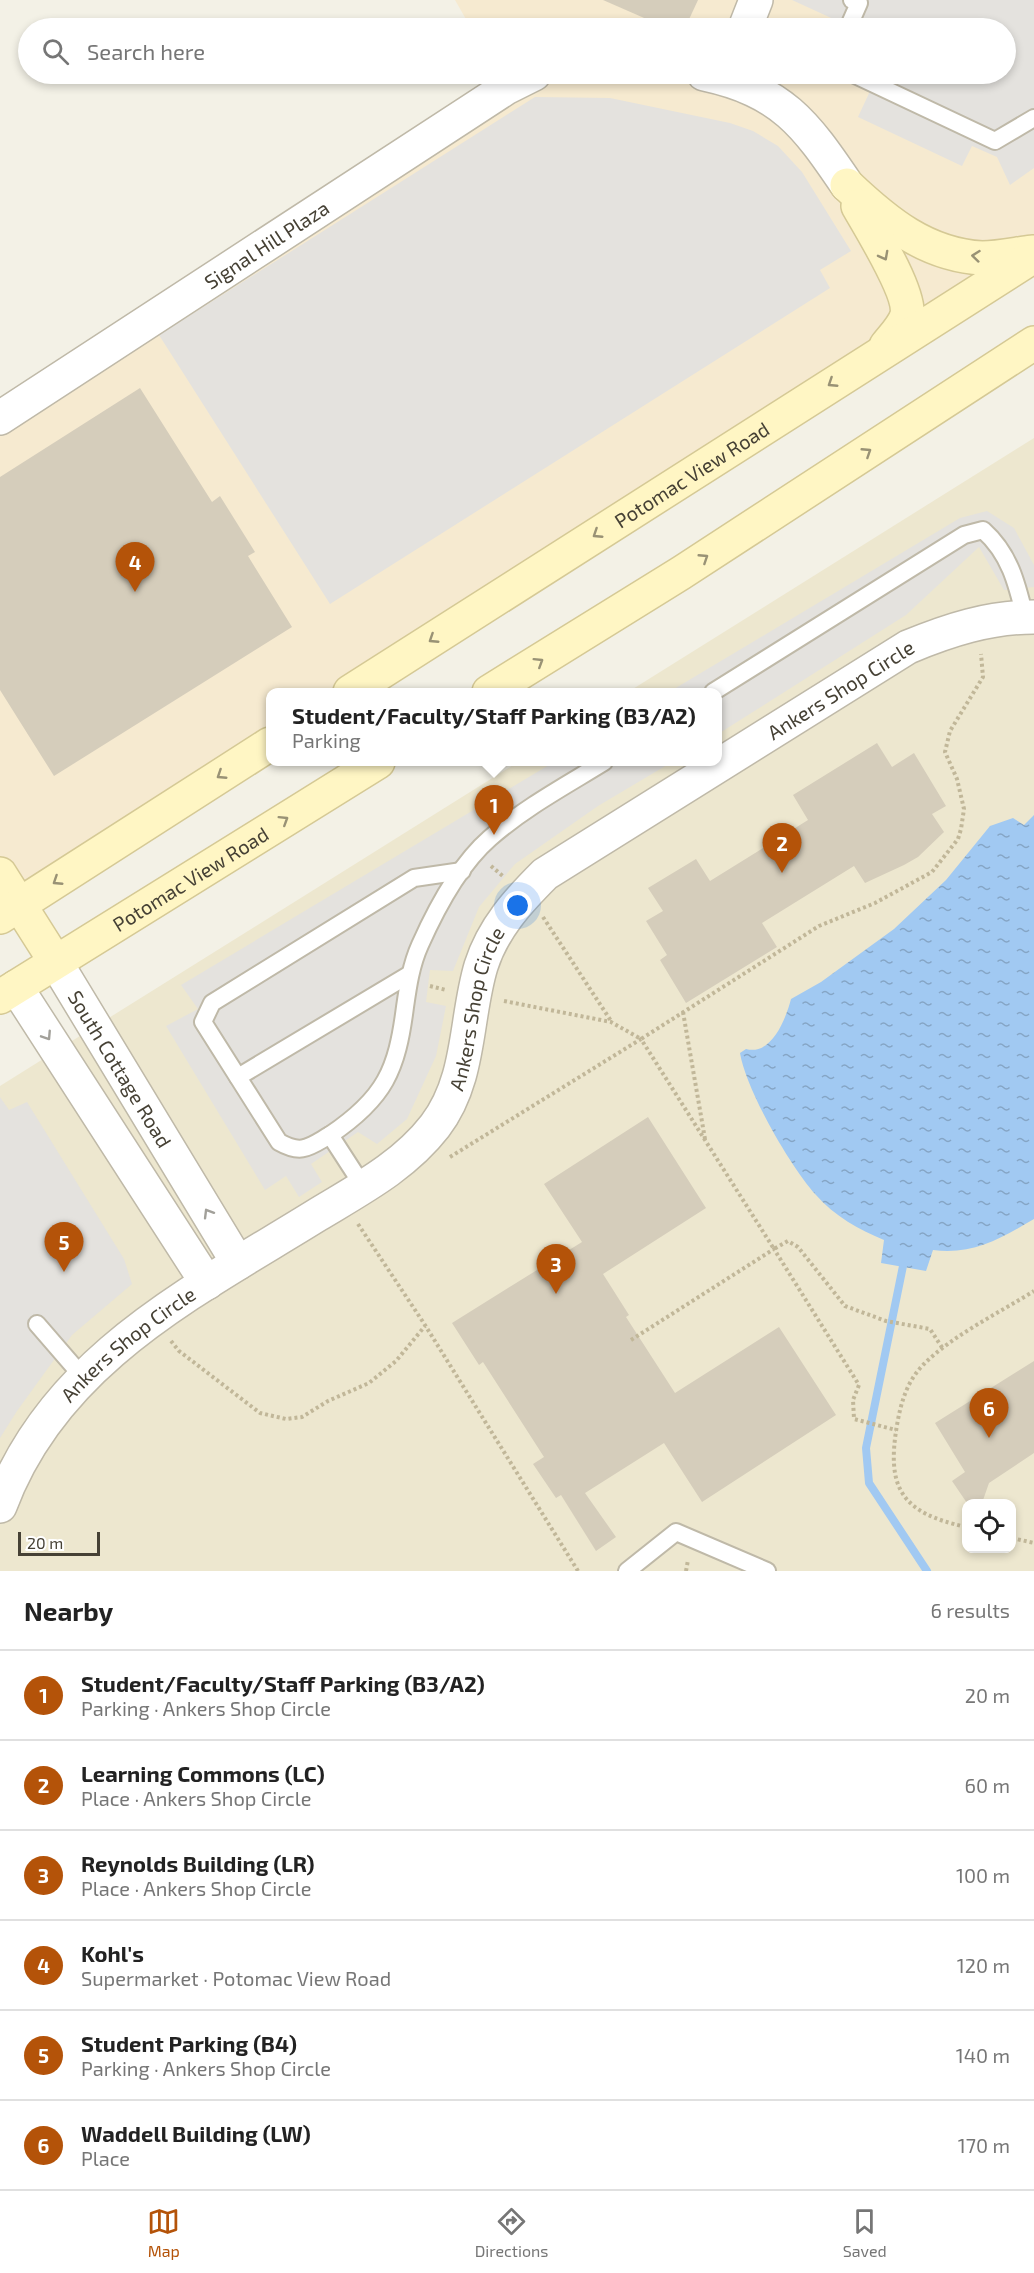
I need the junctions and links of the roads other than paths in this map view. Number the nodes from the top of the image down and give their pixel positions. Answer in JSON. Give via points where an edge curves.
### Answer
{"nodes":[{"id":1,"x":756,"y":0,"type":"edge"},
{"id":2,"x":852,"y":0,"type":"edge"},
{"id":3,"x":749,"y":18,"type":"edge"},
{"id":4,"x":852,"y":18,"type":"edge"},
{"id":5,"x":516,"y":84,"type":"edge"},
{"id":6,"x":744,"y":84,"type":"edge"},
{"id":7,"x":874,"y":84,"type":"edge"},
{"id":8,"x":1034,"y":118,"type":"edge"},
{"id":9,"x":848,"y":185,"type":"junction"},
{"id":10,"x":1034,"y":254,"type":"edge"},
{"id":11,"x":1034,"y":343,"type":"edge"},
{"id":12,"x":881,"y":352,"type":"junction"},
{"id":13,"x":0,"y":418,"type":"edge"},
{"id":14,"x":1029,"y":617,"type":"edge"},
{"id":15,"x":358,"y":688,"type":"edge"},
{"id":16,"x":497,"y":688,"type":"edge"},
{"id":17,"x":721,"y":688,"type":"edge"},
{"id":18,"x":266,"y":747,"type":"edge"},
{"id":19,"x":722,"y":763,"type":"edge"},
{"id":20,"x":372,"y":766,"type":"edge"},
{"id":21,"x":598,"y":766,"type":"edge"},
{"id":22,"x":718,"y":766,"type":"edge"},
{"id":23,"x":462,"y":871,"type":"junction"},
{"id":24,"x":0,"y":874,"type":"edge"},
{"id":25,"x":10,"y":911,"type":"edge"},
{"id":26,"x":55,"y":961,"type":"junction"},
{"id":27,"x":410,"y":974,"type":"junction"},
{"id":28,"x":5,"y":982,"type":"edge"},
{"id":29,"x":238,"y":1077,"type":"junction"},
{"id":30,"x":330,"y":1135,"type":"junction"},
{"id":31,"x":363,"y":1186,"type":"junction"},
{"id":32,"x":238,"y":1263,"type":"junction"},
{"id":33,"x":207,"y":1283,"type":"junction"},
{"id":34,"x":37,"y":1324,"type":"dead end"},
{"id":35,"x":82,"y":1376,"type":"junction"},
{"id":36,"x":0,"y":1506,"type":"edge"},
{"id":37,"x":627,"y":1571,"type":"edge"},
{"id":38,"x":767,"y":1571,"type":"edge"}],
"edges":[{"from":1,"to":3,"type":"street"},
{"from":2,"to":4,"type":"lane","via":[[859,3]]},
{"from":5,"to":13,"type":"street","name":"Signal Hill Plaza"},
{"from":6,"to":9,"type":"street","via":[[789,111],[812,133]]},
{"from":7,"to":8,"type":"lane","via":[[995,141]]},
{"from":10,"to":9,"type":"main road","one_way":true,"via":[[983,258],[953,254],[924,244],[893,226]]},
{"from":9,"to":12,"type":"main road","one_way":true,"via":[[907,306],[901,326]]},
{"from":10,"to":12,"type":"main road","name":"Potomac View Road"},
{"from":16,"to":11,"type":"main road","one_way":true},
{"from":12,"to":15,"type":"main road","name":"Potomac View Road","one_way":true},
{"from":14,"to":17,"type":"lane","via":[[1016,579],[995,541],[983,530],[964,535]]},
{"from":14,"to":19,"type":"street","name":"Ankers Shop Circle","via":[[943,632],[908,647]]},
{"from":18,"to":25,"type":"main road","one_way":true},
{"from":26,"to":20,"type":"main road","name":"Potomac View Road","one_way":true},
{"from":21,"to":23,"type":"lane","via":[[530,808],[488,840]]},
{"from":22,"to":31,"type":"street","name":"Ankers Shop Circle","via":[[545,874],[514,905],[481,966],[456,1088],[436,1125],[398,1165]]},
{"from":23,"to":27,"type":"lane","via":[[419,946]]},
{"from":23,"to":29,"type":"lane","via":[[414,878],[213,1003],[203,1022]]},
{"from":24,"to":25,"type":"main road","name":"South Cottage Road"},
{"from":25,"to":26,"type":"main road","name":"South Cottage Road"},
{"from":26,"to":28,"type":"main road","name":"Potomac View Road"},
{"from":32,"to":26,"type":"street","name":"South Cottage Road","one_way":true},
{"from":27,"to":29,"type":"lane"},
{"from":27,"to":30,"type":"lane","via":[[400,1047],[392,1072],[354,1119]]},
{"from":28,"to":33,"type":"street","name":"South Cottage Road","one_way":true},
{"from":29,"to":30,"type":"lane","via":[[279,1142],[291,1149],[304,1150]]},
{"from":30,"to":31,"type":"lane"},
{"from":31,"to":32,"type":"street","name":"Ankers Shop Circle"},
{"from":32,"to":33,"type":"street","name":"Ankers Shop Circle"},
{"from":33,"to":35,"type":"street","name":"Ankers Shop Circle","via":[[154,1317]]},
{"from":34,"to":35,"type":"lane"},
{"from":35,"to":36,"type":"street","name":"Ankers Shop Circle","via":[[26,1452]]},
{"from":37,"to":38,"type":"lane","via":[[676,1532]]}]}
